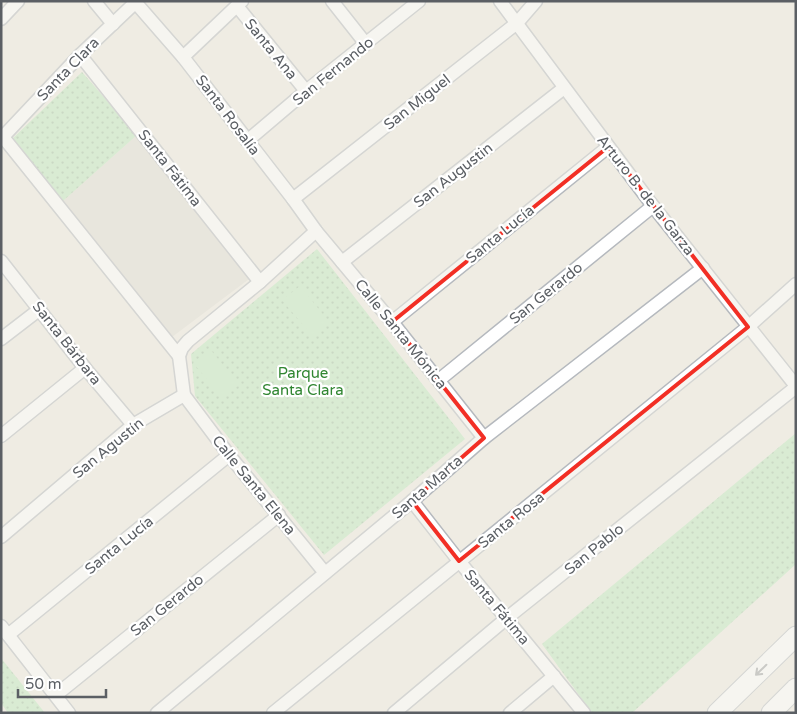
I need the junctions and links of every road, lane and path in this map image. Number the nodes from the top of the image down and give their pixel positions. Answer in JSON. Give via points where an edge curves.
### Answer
{"nodes":[{"id":1,"x":18,"y":1,"type":"edge"},
{"id":2,"x":94,"y":1,"type":"edge"},
{"id":3,"x":332,"y":1,"type":"edge"},
{"id":4,"x":419,"y":1,"type":"edge"},
{"id":5,"x":500,"y":1,"type":"edge"},
{"id":6,"x":536,"y":1,"type":"edge"},
{"id":7,"x":136,"y":2,"type":"edge"},
{"id":8,"x":239,"y":4,"type":"edge"},
{"id":9,"x":1,"y":19,"type":"edge"},
{"id":10,"x":518,"y":23,"type":"junction"},
{"id":11,"x":113,"y":24,"type":"junction"},
{"id":12,"x":366,"y":44,"type":"junction"},
{"id":13,"x":80,"y":55,"type":"junction"},
{"id":14,"x":183,"y":57,"type":"junction"},
{"id":15,"x":564,"y":88,"type":"junction"},
{"id":16,"x":306,"y":92,"type":"junction"},
{"id":17,"x":2,"y":138,"type":"edge"},
{"id":18,"x":247,"y":141,"type":"junction"},
{"id":19,"x":608,"y":146,"type":"junction"},
{"id":20,"x":293,"y":199,"type":"junction"},
{"id":21,"x":653,"y":206,"type":"junction"},
{"id":22,"x":316,"y":231,"type":"junction"},
{"id":23,"x":1,"y":262,"type":"edge"},
{"id":24,"x":342,"y":262,"type":"junction"},
{"id":25,"x":703,"y":268,"type":"junction"},
{"id":26,"x":260,"y":282,"type":"junction"},
{"id":27,"x":796,"y":284,"type":"edge"},
{"id":28,"x":40,"y":309,"type":"junction"},
{"id":29,"x":392,"y":322,"type":"junction"},
{"id":30,"x":748,"y":327,"type":"junction"},
{"id":31,"x":1,"y":339,"type":"edge"},
{"id":32,"x":179,"y":356,"type":"junction"},
{"id":33,"x":84,"y":368,"type":"junction"},
{"id":34,"x":439,"y":380,"type":"junction"},
{"id":35,"x":796,"y":387,"type":"edge"},
{"id":36,"x":184,"y":395,"type":"junction"},
{"id":37,"x":133,"y":425,"type":"junction"},
{"id":38,"x":1,"y":436,"type":"edge"},
{"id":39,"x":484,"y":438,"type":"junction"},
{"id":40,"x":229,"y":455,"type":"junction"},
{"id":41,"x":412,"y":501,"type":"junction"},
{"id":42,"x":278,"y":515,"type":"junction"},
{"id":43,"x":1,"y":537,"type":"edge"},
{"id":44,"x":459,"y":562,"type":"junction"},
{"id":45,"x":325,"y":573,"type":"junction"},
{"id":46,"x":507,"y":618,"type":"junction"},
{"id":47,"x":5,"y":630,"type":"edge"},
{"id":48,"x":796,"y":636,"type":"edge"},
{"id":49,"x":554,"y":676,"type":"junction"},
{"id":50,"x":796,"y":688,"type":"edge"},
{"id":51,"x":56,"y":695,"type":"junction"},
{"id":52,"x":69,"y":713,"type":"edge"},
{"id":53,"x":157,"y":713,"type":"edge"},
{"id":54,"x":273,"y":713,"type":"edge"},
{"id":55,"x":394,"y":713,"type":"edge"},
{"id":56,"x":510,"y":713,"type":"edge"},
{"id":57,"x":584,"y":713,"type":"edge"},
{"id":58,"x":717,"y":713,"type":"edge"},
{"id":59,"x":771,"y":713,"type":"edge"}],
"edges":[{"from":1,"to":9,"type":"street"},
{"from":2,"to":11,"type":"street"},
{"from":3,"to":12,"type":"street"},
{"from":4,"to":12,"type":"street","name":"San Fernando"},
{"from":5,"to":10,"type":"street","name":"Arturo B. de la Garza"},
{"from":6,"to":10,"type":"street","name":"San Miguel"},
{"from":7,"to":11,"type":"street","name":"Santa Clara"},
{"from":7,"to":14,"type":"street","name":"Santa Rosalía"},
{"from":8,"to":14,"type":"street"},
{"from":8,"to":16,"type":"street","name":"Santa Ana"},
{"from":10,"to":15,"type":"street","name":"Arturo B. de la Garza"},
{"from":10,"to":20,"type":"street","name":"San Miguel"},
{"from":11,"to":13,"type":"street","name":"Santa Clara"},
{"from":12,"to":16,"type":"street","name":"San Fernando"},
{"from":13,"to":17,"type":"street","name":"Santa Clara"},
{"from":13,"to":26,"type":"street","name":"Santa Fátima"},
{"from":14,"to":18,"type":"street","name":"Santa Rosalía"},
{"from":15,"to":19,"type":"street","name":"Arturo B. de la Garza"},
{"from":15,"to":24,"type":"street","name":"San Augustin"},
{"from":16,"to":18,"type":"street","name":"San Fernando"},
{"from":17,"to":32,"type":"street"},
{"from":18,"to":20,"type":"street","name":"Santa Rosalía"},
{"from":19,"to":21,"type":"street","name":"Arturo B. de la Garza"},
{"from":19,"to":29,"type":"street","name":"Santa Lucía"},
{"from":20,"to":22,"type":"street","name":"Santa Rosalía"},
{"from":21,"to":25,"type":"street","name":"Arturo B. de la Garza"},
{"from":21,"to":34,"type":"street","name":"San Gerardo"},
{"from":22,"to":24,"type":"street","name":"Calle Santa Mónica"},
{"from":22,"to":26,"type":"street"},
{"from":23,"to":28,"type":"street","name":"Santa Bárbara"},
{"from":24,"to":29,"type":"street","name":"Calle Santa Mónica"},
{"from":25,"to":30,"type":"street","name":"Arturo B. de la Garza"},
{"from":25,"to":39,"type":"street","name":"Santa Marta"},
{"from":26,"to":32,"type":"street","via":[[188,341]]},
{"from":27,"to":30,"type":"street","name":"Santa Rosa"},
{"from":28,"to":31,"type":"street"},
{"from":28,"to":33,"type":"street","name":"Santa Bárbara"},
{"from":29,"to":34,"type":"street","name":"Calle Santa Mónica"},
{"from":30,"to":35,"type":"street","name":"Arturo B. de la Garza"},
{"from":30,"to":44,"type":"street","name":"Santa Rosa"},
{"from":32,"to":36,"type":"street"},
{"from":33,"to":37,"type":"street","name":"Santa Bárbara"},
{"from":33,"to":38,"type":"street"},
{"from":34,"to":39,"type":"street","name":"Calle Santa Mónica"},
{"from":35,"to":46,"type":"street","name":"San Pablo"},
{"from":36,"to":37,"type":"street","name":"San Agustín"},
{"from":36,"to":40,"type":"street","name":"Calle Santa Elena"},
{"from":37,"to":43,"type":"street","name":"San Agustín"},
{"from":39,"to":41,"type":"street","name":"Santa Marta"},
{"from":40,"to":42,"type":"street","name":"Calle Santa Elena"},
{"from":40,"to":47,"type":"street","name":"Santa Lucía"},
{"from":41,"to":44,"type":"street","name":"Santa Fátima"},
{"from":41,"to":45,"type":"street","name":"Santa Marta"},
{"from":42,"to":45,"type":"street","name":"Calle Santa Elena"},
{"from":42,"to":51,"type":"street","name":"San Gerardo"},
{"from":44,"to":46,"type":"street","name":"Santa Fátima"},
{"from":44,"to":54,"type":"street","name":"Santa Rosa"},
{"from":45,"to":53,"type":"street","name":"Santa Marta"},
{"from":46,"to":49,"type":"street","name":"Santa Fátima"},
{"from":46,"to":55,"type":"street","name":"San Pablo"},
{"from":47,"to":51,"type":"street"},
{"from":48,"to":58,"type":"main road","one_way":true},
{"from":49,"to":56,"type":"street"},
{"from":49,"to":57,"type":"street","name":"Santa Fátima"},
{"from":50,"to":59,"type":"main road"},
{"from":51,"to":52,"type":"street"}]}
